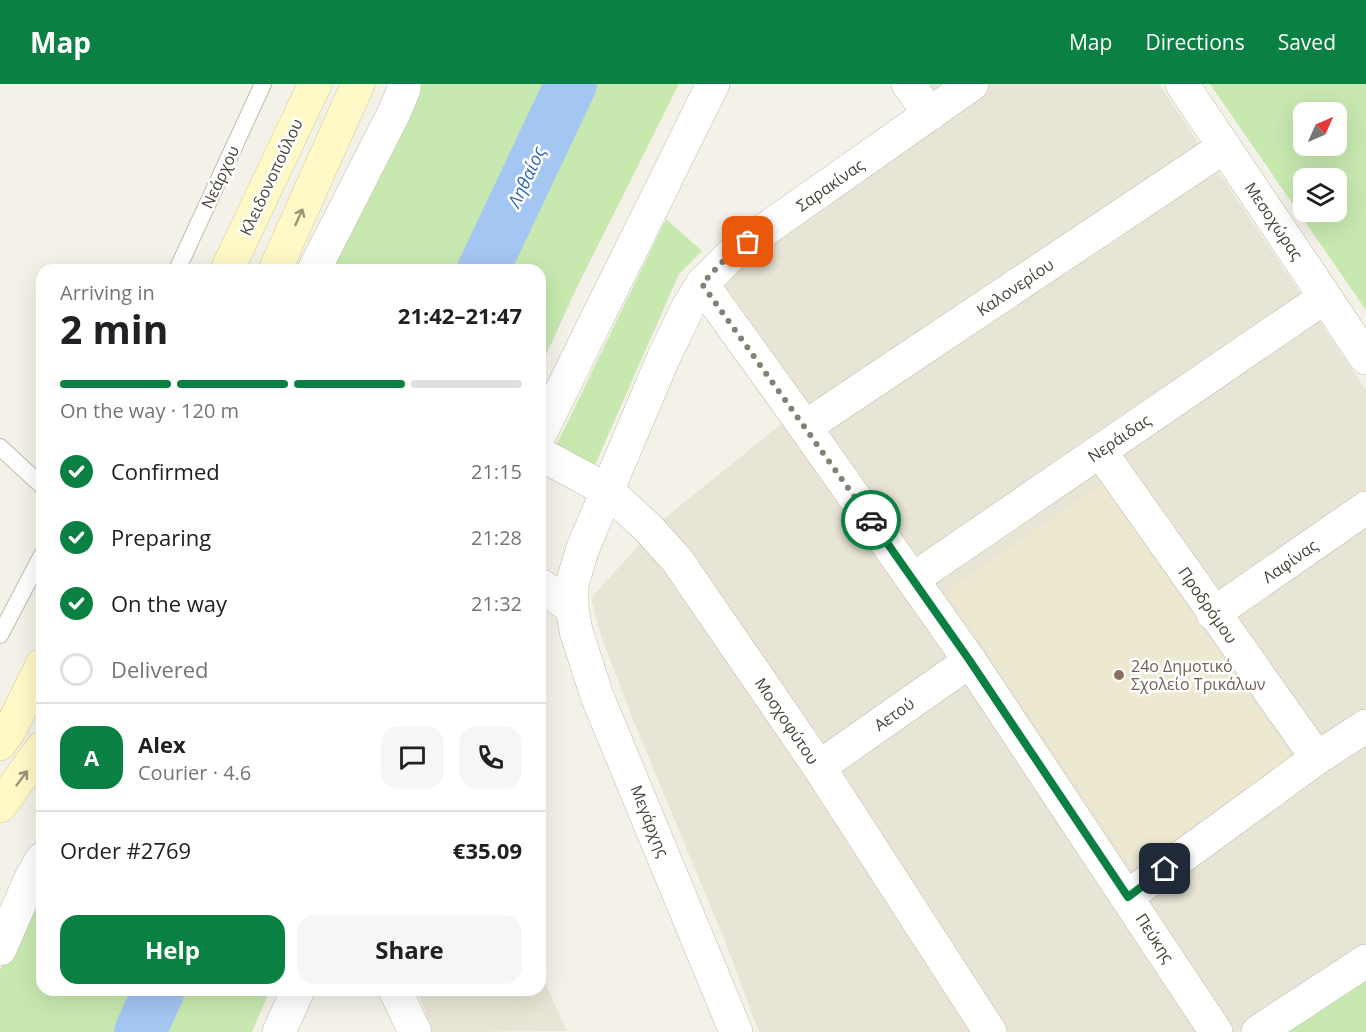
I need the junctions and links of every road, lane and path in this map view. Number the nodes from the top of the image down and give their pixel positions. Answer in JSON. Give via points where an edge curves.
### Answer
{"nodes":[{"id":1,"x":263,"y":84,"type":"edge"},
{"id":2,"x":315,"y":84,"type":"edge"},
{"id":3,"x":358,"y":84,"type":"edge"},
{"id":4,"x":404,"y":84,"type":"edge"},
{"id":5,"x":713,"y":84,"type":"edge"},
{"id":6,"x":908,"y":84,"type":"edge"},
{"id":7,"x":972,"y":84,"type":"edge"},
{"id":8,"x":1182,"y":84,"type":"edge"},
{"id":9,"x":930,"y":114,"type":"junction"},
{"id":10,"x":1224,"y":147,"type":"junction"},
{"id":11,"x":180,"y":264,"type":"edge"},
{"id":12,"x":230,"y":264,"type":"edge"},
{"id":13,"x":278,"y":264,"type":"edge"},
{"id":14,"x":317,"y":264,"type":"edge"},
{"id":15,"x":702,"y":284,"type":"junction"},
{"id":16,"x":1325,"y":297,"type":"junction"},
{"id":17,"x":1366,"y":357,"type":"edge"},
{"id":18,"x":546,"y":422,"type":"edge"},
{"id":19,"x":805,"y":427,"type":"junction"},
{"id":20,"x":0,"y":447,"type":"edge"},
{"id":21,"x":1100,"y":451,"type":"junction"},
{"id":22,"x":546,"y":457,"type":"edge"},
{"id":23,"x":36,"y":480,"type":"edge"},
{"id":24,"x":607,"y":490,"type":"junction"},
{"id":25,"x":1366,"y":508,"type":"edge"},
{"id":26,"x":36,"y":566,"type":"edge"},
{"id":27,"x":913,"y":579,"type":"junction"},
{"id":28,"x":546,"y":589,"type":"edge"},
{"id":29,"x":572,"y":608,"type":"junction"},
{"id":30,"x":1213,"y":614,"type":"junction"},
{"id":31,"x":0,"y":635,"type":"edge"},
{"id":32,"x":970,"y":661,"type":"junction"},
{"id":33,"x":36,"y":675,"type":"edge"},
{"id":34,"x":1366,"y":726,"type":"edge"},
{"id":35,"x":4,"y":731,"type":"edge"},
{"id":36,"x":36,"y":756,"type":"edge"},
{"id":37,"x":1317,"y":759,"type":"junction"},
{"id":38,"x":819,"y":767,"type":"junction"},
{"id":39,"x":0,"y":806,"type":"edge"},
{"id":40,"x":36,"y":870,"type":"edge"},
{"id":41,"x":1128,"y":897,"type":"junction"},
{"id":42,"x":0,"y":949,"type":"edge"},
{"id":43,"x":1366,"y":961,"type":"edge"},
{"id":44,"x":295,"y":996,"type":"edge"},
{"id":45,"x":398,"y":996,"type":"edge"},
{"id":46,"x":279,"y":1032,"type":"edge"},
{"id":47,"x":415,"y":1032,"type":"edge"},
{"id":48,"x":736,"y":1032,"type":"edge"},
{"id":49,"x":990,"y":1032,"type":"edge"},
{"id":50,"x":1216,"y":1032,"type":"edge"},
{"id":51,"x":1258,"y":1032,"type":"edge"}],
"edges":[{"from":1,"to":11,"type":"lane","name":"Νεάρχου"},
{"from":2,"to":12,"type":"street","name":"Κλειδονοπούλου"},
{"from":13,"to":3,"type":"street","one_way":true},
{"from":4,"to":14,"type":"street","via":[[394,113]]},
{"from":5,"to":18,"type":"street"},
{"from":6,"to":9,"type":"street"},
{"from":7,"to":9,"type":"street","name":"Σαρακίνας"},
{"from":8,"to":10,"type":"street","name":"Μεσοχώρας"},
{"from":9,"to":15,"type":"street","name":"Σαρακίνας","via":[[736,250]]},
{"from":10,"to":16,"type":"street","name":"Μεσοχώρας"},
{"from":10,"to":19,"type":"street","name":"Καλονερίου"},
{"from":15,"to":19,"type":"street","name":"Πεύκης"},
{"from":15,"to":24,"type":"street","name":"Σαρακίνας","via":[[663,359]]},
{"from":16,"to":17,"type":"street","name":"Μεσοχώρας"},
{"from":16,"to":21,"type":"street","name":"Νεράιδας"},
{"from":19,"to":27,"type":"street","name":"Πεύκης"},
{"from":20,"to":23,"type":"lane"},
{"from":21,"to":27,"type":"street","name":"Νεράιδας"},
{"from":21,"to":30,"type":"street","name":"Προδρόμου"},
{"from":22,"to":24,"type":"street","name":"Μοσχοφύτου"},
{"from":24,"to":29,"type":"street","name":"Μεγάρχης","via":[[576,570]]},
{"from":24,"to":38,"type":"street","name":"Μοσχοφύτου","via":[[677,560]]},
{"from":25,"to":30,"type":"street","name":"Λαφίνας"},
{"from":26,"to":31,"type":"lane"},
{"from":27,"to":32,"type":"street","name":"Πεύκης"},
{"from":28,"to":29,"type":"street"},
{"from":29,"to":48,"type":"street","name":"Μεγάρχης","via":[[597,696]]},
{"from":30,"to":37,"type":"street","name":"Προδρόμου"},
{"from":32,"to":38,"type":"street","name":"Αετού"},
{"from":32,"to":41,"type":"street","name":"Πεύκης"},
{"from":33,"to":35,"type":"street"},
{"from":34,"to":37,"type":"street"},
{"from":39,"to":36,"type":"street","one_way":true},
{"from":37,"to":41,"type":"street"},
{"from":38,"to":49,"type":"street","name":"Μοσχοφύτου"},
{"from":40,"to":42,"type":"street"},
{"from":41,"to":50,"type":"street","name":"Πεύκης"},
{"from":43,"to":51,"type":"street"},
{"from":44,"to":46,"type":"street"},
{"from":45,"to":47,"type":"street"}]}
